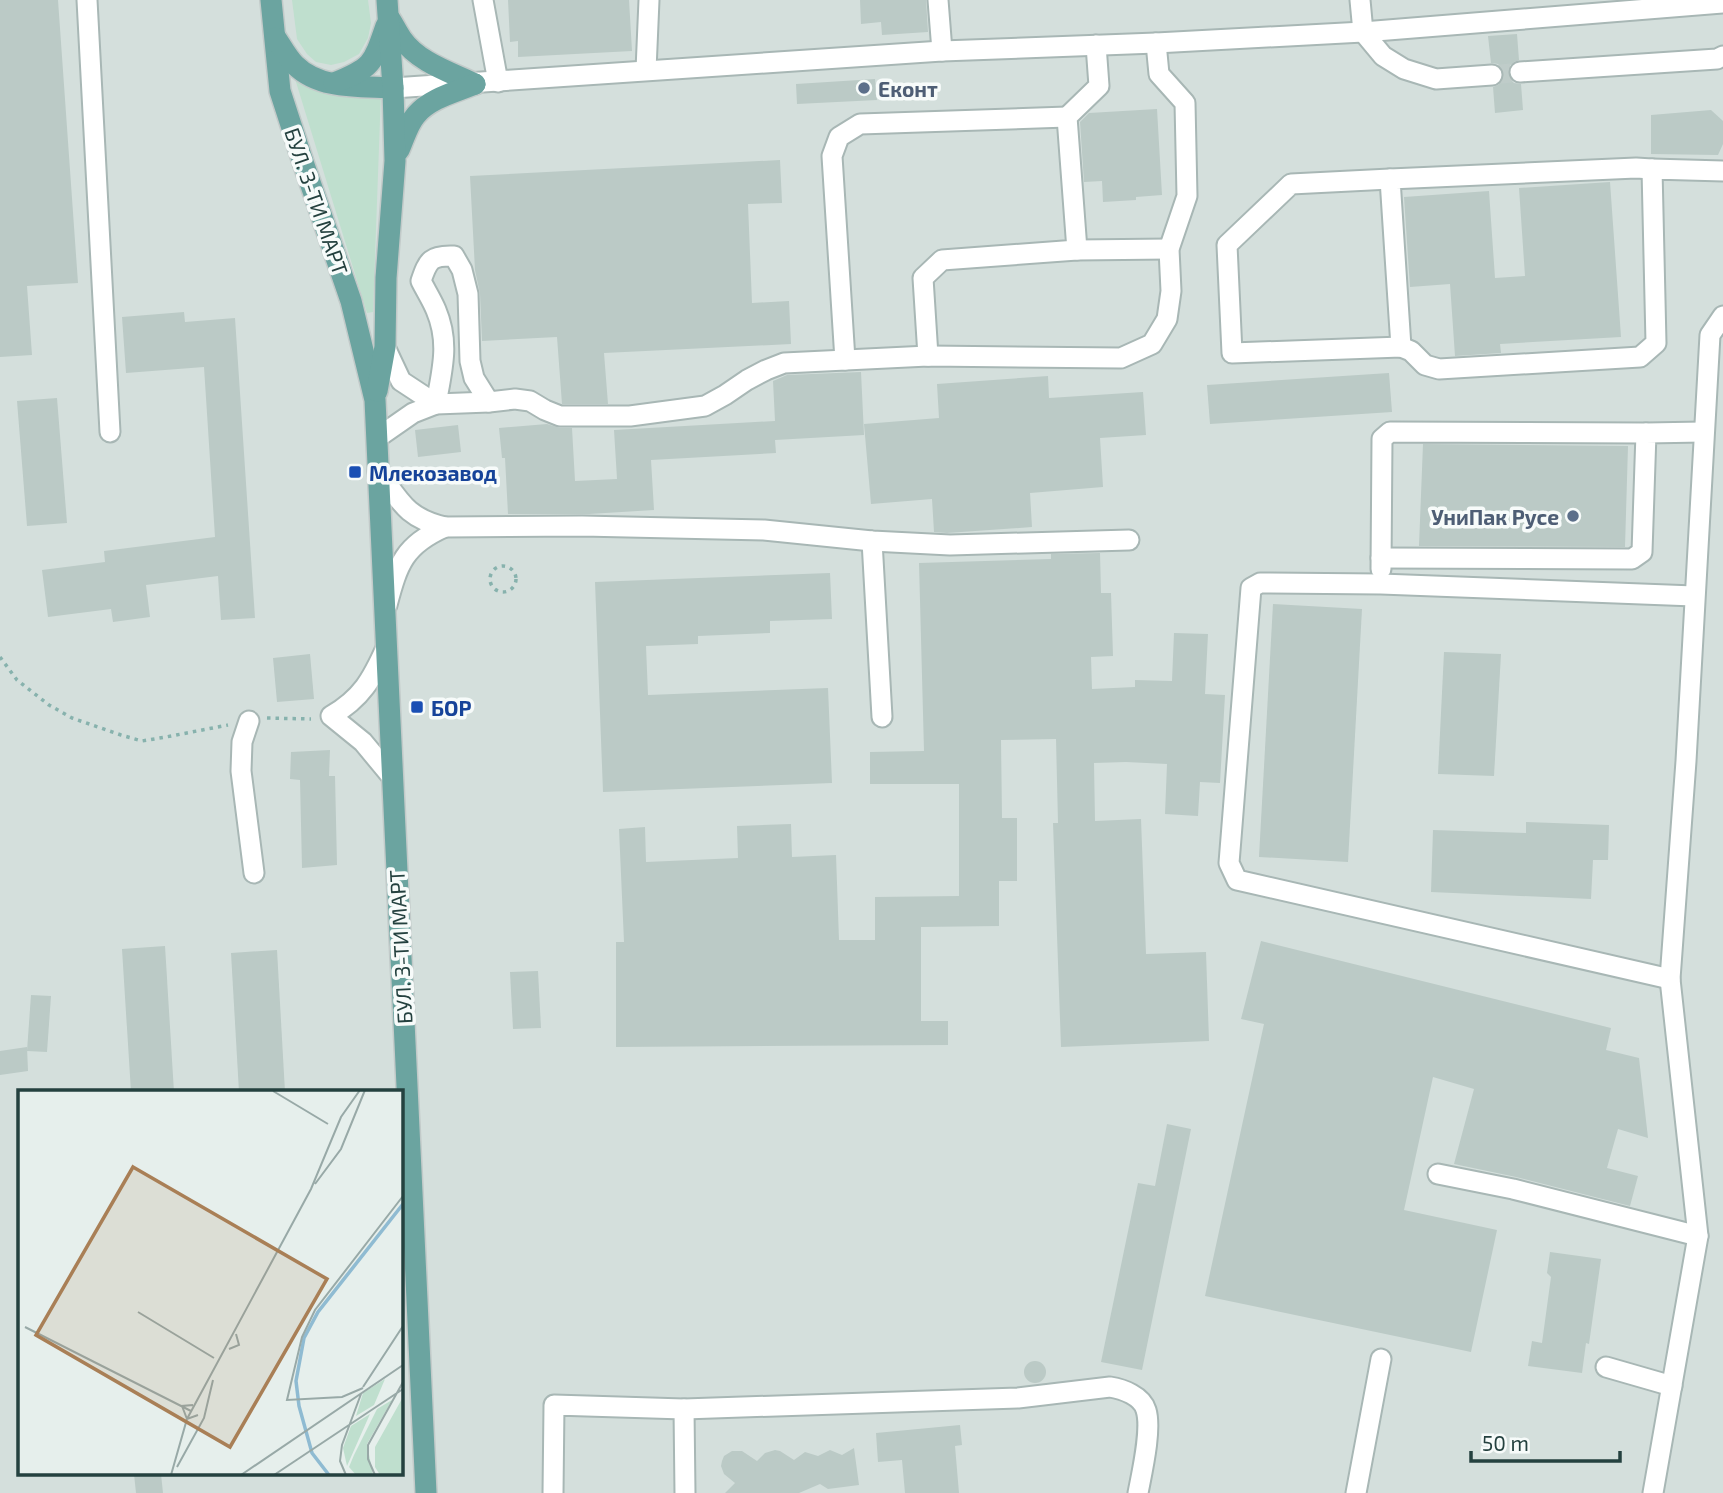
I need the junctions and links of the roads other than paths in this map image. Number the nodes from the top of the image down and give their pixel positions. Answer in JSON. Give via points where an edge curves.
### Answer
{"nodes":[{"id":1,"x":87,"y":0,"type":"edge"},
{"id":2,"x":271,"y":0,"type":"edge"},
{"id":3,"x":483,"y":0,"type":"edge"},
{"id":4,"x":649,"y":0,"type":"edge"},
{"id":5,"x":938,"y":0,"type":"edge"},
{"id":6,"x":1360,"y":0,"type":"edge"},
{"id":7,"x":1723,"y":3,"type":"edge"},
{"id":8,"x":388,"y":9,"type":"edge"},
{"id":9,"x":1363,"y":32,"type":"junction"},
{"id":10,"x":273,"y":33,"type":"junction"},
{"id":11,"x":1156,"y":43,"type":"junction"},
{"id":12,"x":1096,"y":45,"type":"junction"},
{"id":13,"x":942,"y":51,"type":"junction"},
{"id":14,"x":1723,"y":56,"type":"edge"},
{"id":15,"x":646,"y":70,"type":"junction"},
{"id":16,"x":1520,"y":72,"type":"tunnel mouth"},
{"id":17,"x":1492,"y":75,"type":"tunnel mouth"},
{"id":18,"x":498,"y":82,"type":"junction"},
{"id":19,"x":334,"y":83,"type":"junction"},
{"id":20,"x":475,"y":83,"type":"junction"},
{"id":21,"x":393,"y":88,"type":"junction"},
{"id":22,"x":1067,"y":117,"type":"junction"},
{"id":23,"x":395,"y":161,"type":"junction"},
{"id":24,"x":1652,"y":169,"type":"junction"},
{"id":25,"x":1723,"y":171,"type":"edge"},
{"id":26,"x":1390,"y":179,"type":"junction"},
{"id":27,"x":1169,"y":249,"type":"junction"},
{"id":28,"x":1077,"y":250,"type":"junction"},
{"id":29,"x":1723,"y":316,"type":"edge"},
{"id":30,"x":385,"y":347,"type":"junction"},
{"id":31,"x":1401,"y":347,"type":"junction"},
{"id":32,"x":928,"y":356,"type":"junction"},
{"id":33,"x":845,"y":360,"type":"junction"},
{"id":34,"x":375,"y":400,"type":"junction"},
{"id":35,"x":489,"y":402,"type":"junction"},
{"id":36,"x":436,"y":404,"type":"junction"},
{"id":37,"x":110,"y":432,"type":"dead end"},
{"id":38,"x":1703,"y":432,"type":"junction"},
{"id":39,"x":1646,"y":433,"type":"junction"},
{"id":40,"x":377,"y":438,"type":"junction"},
{"id":41,"x":378,"y":471,"type":"junction"},
{"id":42,"x":445,"y":527,"type":"junction"},
{"id":43,"x":1129,"y":540,"type":"dead end"},
{"id":44,"x":872,"y":541,"type":"junction"},
{"id":45,"x":1381,"y":558,"type":"junction"},
{"id":46,"x":1381,"y":584,"type":"junction"},
{"id":47,"x":1695,"y":596,"type":"junction"},
{"id":48,"x":385,"y":613,"type":"junction"},
{"id":49,"x":386,"y":648,"type":"junction"},
{"id":50,"x":882,"y":717,"type":"dead end"},
{"id":51,"x":249,"y":721,"type":"road end"},
{"id":52,"x":393,"y":777,"type":"junction"},
{"id":53,"x":254,"y":873,"type":"dead end"},
{"id":54,"x":1670,"y":979,"type":"junction"},
{"id":55,"x":1438,"y":1174,"type":"dead end"},
{"id":56,"x":1698,"y":1236,"type":"junction"},
{"id":57,"x":1381,"y":1359,"type":"dead end"},
{"id":58,"x":1606,"y":1367,"type":"dead end"},
{"id":59,"x":1672,"y":1385,"type":"junction"},
{"id":60,"x":684,"y":1409,"type":"junction"},
{"id":61,"x":426,"y":1493,"type":"edge"},
{"id":62,"x":553,"y":1493,"type":"edge"},
{"id":63,"x":685,"y":1493,"type":"edge"},
{"id":64,"x":1138,"y":1493,"type":"edge"},
{"id":65,"x":1356,"y":1493,"type":"edge"},
{"id":66,"x":1653,"y":1493,"type":"edge"}],
"edges":[{"from":1,"to":37,"type":"street"},
{"from":2,"to":10,"type":"main road","name":"БУЛ. 3-ТИ МАРТ"},
{"from":3,"to":18,"type":"street"},
{"from":4,"to":15,"type":"street"},
{"from":5,"to":13,"type":"street"},
{"from":6,"to":9,"type":"street"},
{"from":7,"to":9,"type":"street"},
{"from":8,"to":19,"type":"main road","via":[[374,58],[356,74]]},
{"from":8,"to":20,"type":"main road","via":[[413,50]]},
{"from":8,"to":21,"type":"main road","name":"БУЛ. 3-ТИ МАРТ"},
{"from":9,"to":11,"type":"street"},
{"from":9,"to":17,"type":"street","via":[[1383,56],[1404,69],[1436,79]]},
{"from":10,"to":19,"type":"main road","via":[[305,74]]},
{"from":10,"to":34,"type":"main road","name":"БУЛ. 3-ТИ МАРТ","via":[[281,91],[351,301]]},
{"from":11,"to":12,"type":"street"},
{"from":11,"to":27,"type":"street","via":[[1159,74],[1185,103],[1187,196]]},
{"from":12,"to":13,"type":"street"},
{"from":12,"to":22,"type":"street","via":[[1099,86]]},
{"from":13,"to":15,"type":"street"},
{"from":14,"to":16,"type":"street"},
{"from":15,"to":18,"type":"street"},
{"from":18,"to":20,"type":"street"},
{"from":19,"to":21,"type":"main road"},
{"from":20,"to":21,"type":"street"},
{"from":20,"to":23,"type":"main road","via":[[415,115]]},
{"from":21,"to":23,"type":"main road","name":"БУЛ. 3-ТИ МАРТ"},
{"from":22,"to":28,"type":"street"},
{"from":22,"to":33,"type":"street","via":[[860,124],[839,136],[832,156]]},
{"from":23,"to":30,"type":"main road","name":"БУЛ. 3-ТИ МАРТ"},
{"from":24,"to":25,"type":"street"},
{"from":24,"to":26,"type":"street"},
{"from":24,"to":31,"type":"street","via":[[1656,343],[1640,357],[1439,369],[1425,365]]},
{"from":26,"to":31,"type":"street"},
{"from":26,"to":31,"type":"street","via":[[1291,184],[1227,245],[1232,353]]},
{"from":27,"to":28,"type":"street"},
{"from":27,"to":32,"type":"street","via":[[1167,319],[1152,344],[1121,358]]},
{"from":28,"to":32,"type":"street","via":[[942,260],[923,278]]},
{"from":29,"to":38,"type":"street","via":[[1710,335]]},
{"from":30,"to":34,"type":"main road","name":"БУЛ. 3-ТИ МАРТ"},
{"from":30,"to":36,"type":"street","via":[[401,381]]},
{"from":32,"to":33,"type":"street"},
{"from":33,"to":35,"type":"street","via":[[784,363],[705,406],[630,416],[560,416],[530,401]]},
{"from":34,"to":40,"type":"main road","name":"БУЛ. 3-ТИ МАРТ"},
{"from":35,"to":36,"type":"street"},
{"from":35,"to":36,"type":"street","via":[[474,378],[470,361],[468,294],[462,270],[454,256],[439,255],[428,262],[421,281],[445,341]]},
{"from":36,"to":40,"type":"street","via":[[413,413]]},
{"from":38,"to":39,"type":"street"},
{"from":38,"to":47,"type":"street"},
{"from":39,"to":45,"type":"street","via":[[1642,552],[1632,559]]},
{"from":39,"to":45,"type":"street","via":[[1390,432],[1382,439]]},
{"from":40,"to":41,"type":"main road","name":"БУЛ. 3-ТИ МАРТ"},
{"from":41,"to":42,"type":"street","via":[[416,517]]},
{"from":41,"to":48,"type":"main road","name":"БУЛ. 3-ТИ МАРТ"},
{"from":42,"to":44,"type":"street","via":[[764,530]]},
{"from":42,"to":48,"type":"street","via":[[412,547],[395,574]]},
{"from":43,"to":44,"type":"street","via":[[950,545]]},
{"from":44,"to":50,"type":"street"},
{"from":45,"to":46,"type":"street"},
{"from":46,"to":47,"type":"street"},
{"from":46,"to":54,"type":"street","via":[[1260,583],[1251,589],[1229,863],[1237,880]]},
{"from":47,"to":54,"type":"street"},
{"from":48,"to":49,"type":"main road","name":"БУЛ. 3-ТИ МАРТ"},
{"from":49,"to":52,"type":"main road","name":"БУЛ. 3-ТИ МАРТ"},
{"from":49,"to":52,"type":"street","via":[[362,691],[331,716],[363,742]]},
{"from":51,"to":53,"type":"street","via":[[242,742],[241,771]]},
{"from":52,"to":61,"type":"main road","name":"БУЛ. 3-ТИ МАРТ"},
{"from":54,"to":56,"type":"street"},
{"from":55,"to":56,"type":"street"},
{"from":56,"to":59,"type":"street"},
{"from":57,"to":65,"type":"street"},
{"from":58,"to":59,"type":"street"},
{"from":59,"to":66,"type":"street"},
{"from":60,"to":62,"type":"street","via":[[554,1405]]},
{"from":60,"to":63,"type":"street"},
{"from":60,"to":64,"type":"street","via":[[1018,1398],[1122,1389],[1146,1408],[1148,1436]]}]}
